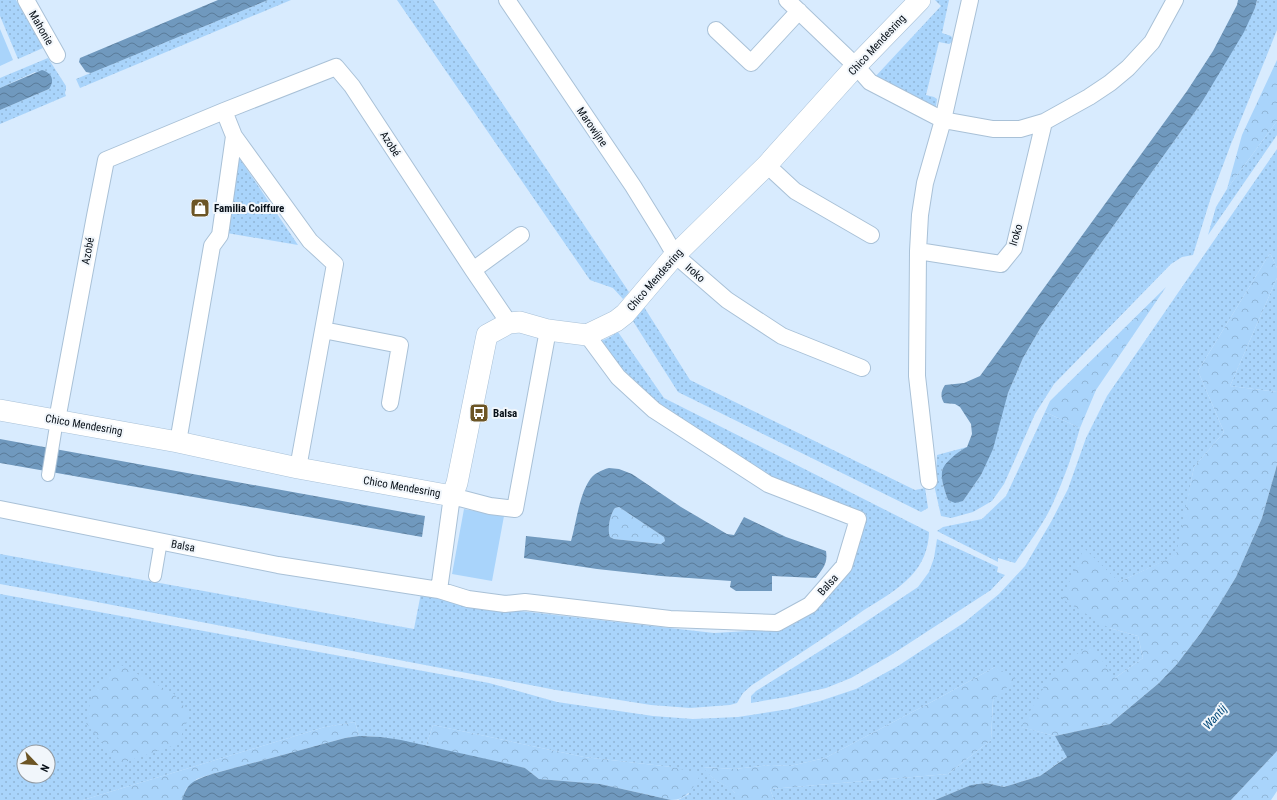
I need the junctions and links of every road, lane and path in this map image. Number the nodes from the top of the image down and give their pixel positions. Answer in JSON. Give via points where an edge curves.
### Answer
{"nodes":[{"id":1,"x":26,"y":0,"type":"edge"},
{"id":2,"x":507,"y":0,"type":"edge"},
{"id":3,"x":920,"y":0,"type":"edge"},
{"id":4,"x":970,"y":0,"type":"edge"},
{"id":5,"x":1175,"y":0,"type":"edge"},
{"id":6,"x":793,"y":5,"type":"edge"},
{"id":7,"x":716,"y":30,"type":"dead end"},
{"id":8,"x":57,"y":55,"type":"dead end"},
{"id":9,"x":856,"y":66,"type":"junction"},
{"id":10,"x":224,"y":111,"type":"junction"},
{"id":11,"x":943,"y":120,"type":"junction"},
{"id":12,"x":1044,"y":122,"type":"junction"},
{"id":13,"x":234,"y":136,"type":"junction"},
{"id":14,"x":767,"y":165,"type":"junction"},
{"id":15,"x":521,"y":235,"type":"dead end"},
{"id":16,"x":871,"y":235,"type":"dead end"},
{"id":17,"x":918,"y":251,"type":"junction"},
{"id":18,"x":675,"y":255,"type":"junction"},
{"id":19,"x":473,"y":270,"type":"junction"},
{"id":20,"x":509,"y":323,"type":"junction"},
{"id":21,"x":323,"y":330,"type":"junction"},
{"id":22,"x":548,"y":330,"type":"junction"},
{"id":23,"x":587,"y":335,"type":"junction"},
{"id":24,"x":862,"y":368,"type":"dead end"},
{"id":25,"x":390,"y":403,"type":"dead end"},
{"id":26,"x":0,"y":410,"type":"edge"},
{"id":27,"x":57,"y":420,"type":"junction"},
{"id":28,"x":178,"y":442,"type":"junction"},
{"id":29,"x":298,"y":468,"type":"junction"},
{"id":30,"x":48,"y":475,"type":"dead end"},
{"id":31,"x":929,"y":481,"type":"dead end"},
{"id":32,"x":452,"y":496,"type":"junction"},
{"id":33,"x":0,"y":509,"type":"edge"},
{"id":34,"x":161,"y":541,"type":"junction"},
{"id":35,"x":155,"y":576,"type":"dead end"},
{"id":36,"x":439,"y":590,"type":"junction"}],
"edges":[{"from":1,"to":8,"type":"street","name":"Mahonie"},
{"from":2,"to":18,"type":"street","name":"Marowijne","via":[[633,186]]},
{"from":3,"to":9,"type":"street","name":"Chico Mendesring"},
{"from":4,"to":11,"type":"street"},
{"from":5,"to":12,"type":"street","via":[[1152,42],[1128,68],[1089,97]]},
{"from":6,"to":7,"type":"street","via":[[751,63]]},
{"from":6,"to":9,"type":"street"},
{"from":9,"to":11,"type":"street","via":[[870,82]]},
{"from":9,"to":14,"type":"street","name":"Chico Mendesring"},
{"from":10,"to":13,"type":"street"},
{"from":10,"to":19,"type":"street","name":"Azobé","via":[[336,67],[352,86]]},
{"from":10,"to":27,"type":"street","name":"Azobé","via":[[106,160]]},
{"from":11,"to":12,"type":"street","via":[[993,129],[1020,129]]},
{"from":11,"to":17,"type":"street","via":[[925,182]]},
{"from":12,"to":17,"type":"street","name":"Iroko","via":[[1014,248],[1001,264]]},
{"from":13,"to":21,"type":"street","via":[[310,241],[335,264]]},
{"from":13,"to":28,"type":"street","via":[[220,235],[212,246]]},
{"from":14,"to":16,"type":"street","via":[[795,191]]},
{"from":14,"to":18,"type":"street","name":"Chico Mendesring"},
{"from":15,"to":19,"type":"street"},
{"from":17,"to":31,"type":"street","via":[[917,376]]},
{"from":18,"to":23,"type":"street","name":"Chico Mendesring","via":[[625,314]]},
{"from":18,"to":24,"type":"street","name":"Iroko","via":[[727,300],[782,336]]},
{"from":19,"to":20,"type":"street","name":"Azobé"},
{"from":20,"to":22,"type":"street","via":[[520,322]]},
{"from":20,"to":32,"type":"street","name":"Chico Mendesring","via":[[487,335],[457,483]]},
{"from":21,"to":25,"type":"street","via":[[400,345]]},
{"from":21,"to":29,"type":"street"},
{"from":22,"to":23,"type":"street"},
{"from":22,"to":32,"type":"street","via":[[515,509],[490,506]]},
{"from":23,"to":36,"type":"street","name":"Balsa","via":[[618,377],[654,410],[768,484],[858,519],[844,566],[810,605],[777,623],[670,618],[525,602],[505,604],[468,599]]},
{"from":26,"to":27,"type":"street","name":"Chico Mendesring"},
{"from":27,"to":28,"type":"street","name":"Chico Mendesring"},
{"from":27,"to":30,"type":"street"},
{"from":28,"to":29,"type":"street","name":"Chico Mendesring"},
{"from":29,"to":32,"type":"street","name":"Chico Mendesring"},
{"from":32,"to":36,"type":"street"},
{"from":33,"to":34,"type":"street","name":"Balsa"},
{"from":34,"to":35,"type":"street"},
{"from":34,"to":36,"type":"street","name":"Balsa","via":[[278,565]]}]}
